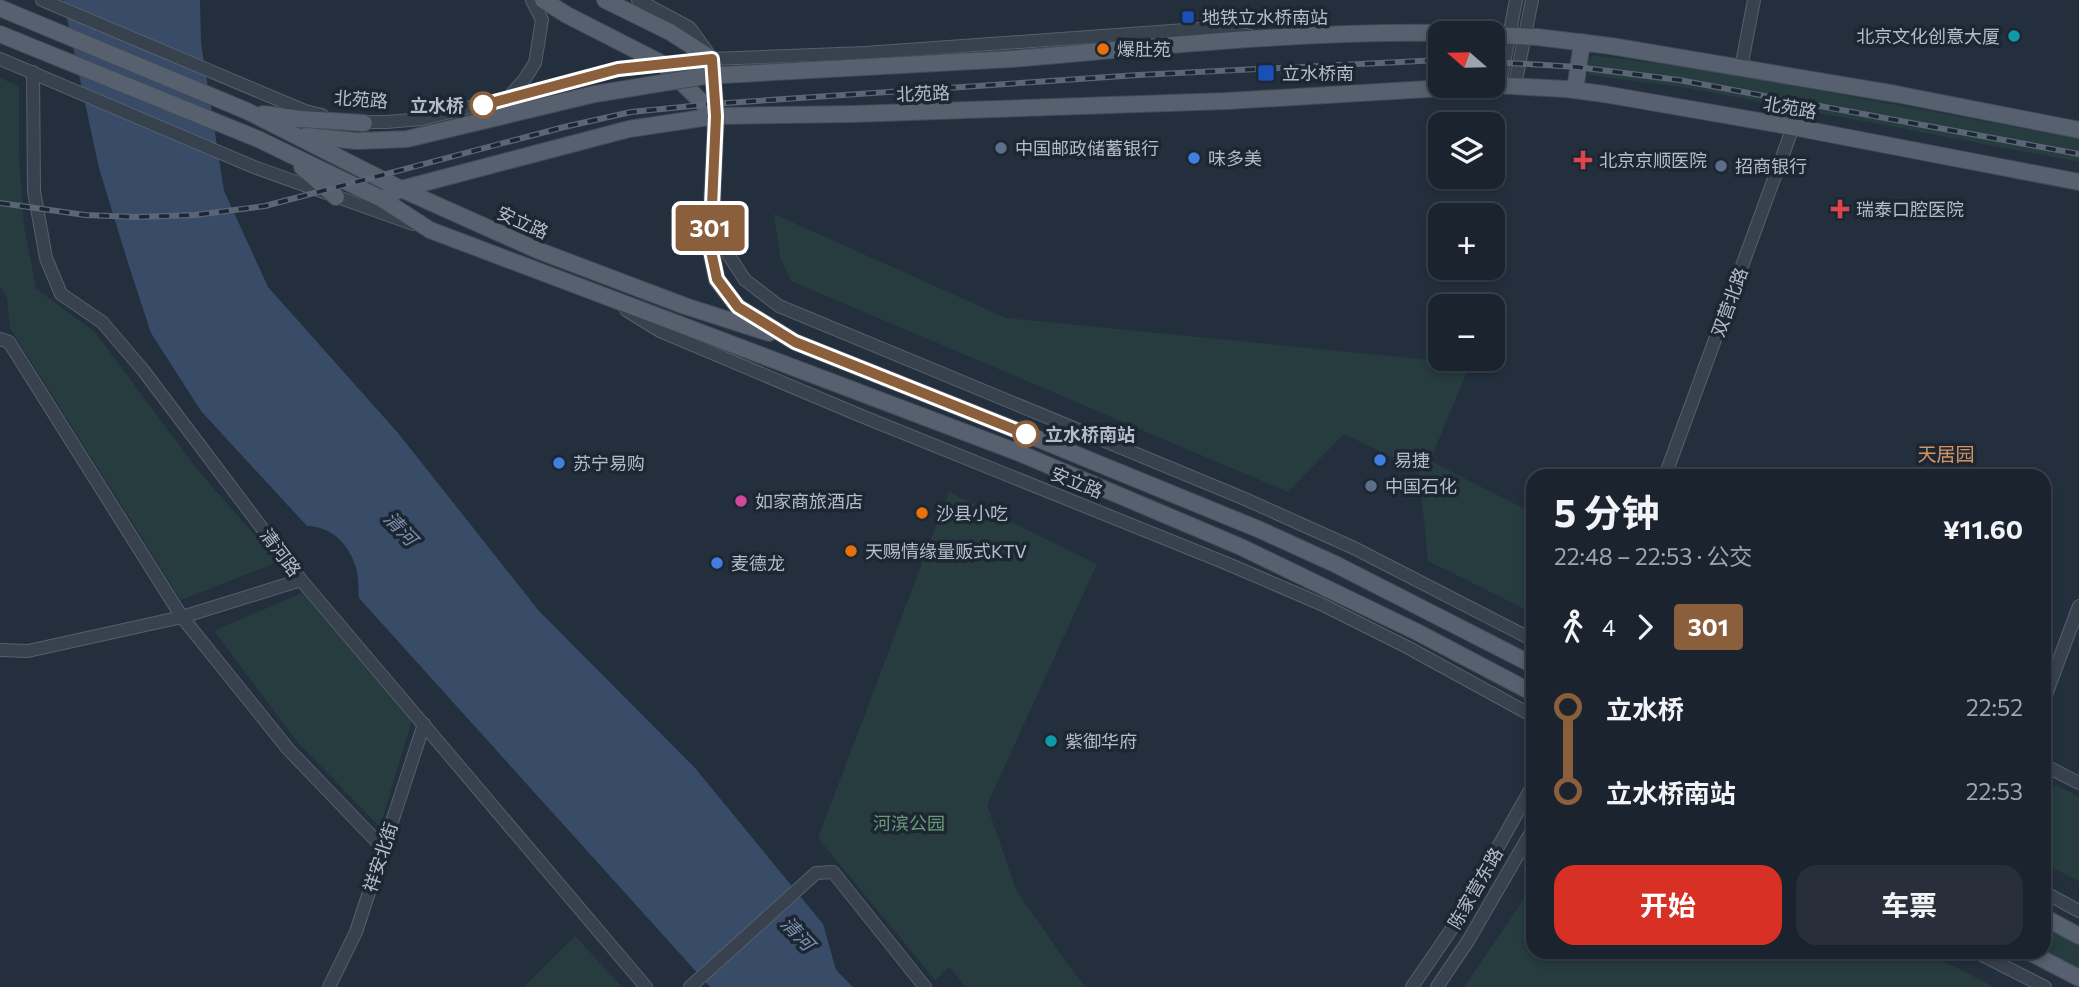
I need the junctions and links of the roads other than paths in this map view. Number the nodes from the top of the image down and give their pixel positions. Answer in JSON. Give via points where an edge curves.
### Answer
{"nodes":[{"id":1,"x":532,"y":0,"type":"edge"},
{"id":2,"x":543,"y":0,"type":"edge"},
{"id":3,"x":606,"y":0,"type":"edge"},
{"id":4,"x":638,"y":0,"type":"edge"},
{"id":5,"x":1516,"y":0,"type":"edge"},
{"id":6,"x":1532,"y":0,"type":"edge"},
{"id":7,"x":1754,"y":0,"type":"edge"},
{"id":8,"x":43,"y":1,"type":"edge"},
{"id":9,"x":0,"y":8,"type":"edge"},
{"id":10,"x":1428,"y":33,"type":"edge"},
{"id":11,"x":0,"y":34,"type":"edge"},
{"id":12,"x":1509,"y":35,"type":"edge"},
{"id":13,"x":1261,"y":38,"type":"junction"},
{"id":14,"x":1582,"y":42,"type":"junction"},
{"id":15,"x":0,"y":59,"type":"edge"},
{"id":16,"x":712,"y":59,"type":"junction"},
{"id":17,"x":663,"y":64,"type":"junction"},
{"id":18,"x":1505,"y":68,"type":"edge"},
{"id":19,"x":1741,"y":68,"type":"junction"},
{"id":20,"x":33,"y":72,"type":"junction"},
{"id":21,"x":1505,"y":85,"type":"edge"},
{"id":22,"x":1428,"y":88,"type":"edge"},
{"id":23,"x":1575,"y":90,"type":"junction"},
{"id":24,"x":507,"y":98,"type":"junction"},
{"id":25,"x":247,"y":111,"type":"junction"},
{"id":26,"x":716,"y":116,"type":"junction"},
{"id":27,"x":364,"y":123,"type":"junction"},
{"id":28,"x":1793,"y":127,"type":"junction"},
{"id":29,"x":2079,"y":130,"type":"edge"},
{"id":30,"x":293,"y":134,"type":"junction"},
{"id":31,"x":287,"y":154,"type":"junction"},
{"id":32,"x":2079,"y":182,"type":"edge"},
{"id":33,"x":401,"y":189,"type":"junction"},
{"id":34,"x":336,"y":197,"type":"junction"},
{"id":35,"x":382,"y":199,"type":"junction"},
{"id":36,"x":712,"y":206,"type":"junction"},
{"id":37,"x":430,"y":230,"type":"junction"},
{"id":38,"x":602,"y":295,"type":"junction"},
{"id":39,"x":0,"y":339,"type":"edge"},
{"id":40,"x":795,"y":342,"type":"junction"},
{"id":41,"x":1668,"y":469,"type":"edge"},
{"id":42,"x":301,"y":580,"type":"junction"},
{"id":43,"x":2079,"y":606,"type":"edge"},
{"id":44,"x":182,"y":617,"type":"junction"},
{"id":45,"x":1526,"y":636,"type":"edge"},
{"id":46,"x":0,"y":650,"type":"edge"},
{"id":47,"x":1526,"y":661,"type":"edge"},
{"id":48,"x":2051,"y":681,"type":"edge"},
{"id":49,"x":1526,"y":689,"type":"edge"},
{"id":50,"x":1526,"y":712,"type":"edge"},
{"id":51,"x":424,"y":724,"type":"junction"},
{"id":52,"x":2051,"y":769,"type":"edge"},
{"id":53,"x":2079,"y":783,"type":"edge"},
{"id":54,"x":1526,"y":797,"type":"edge"},
{"id":55,"x":1526,"y":841,"type":"edge"},
{"id":56,"x":383,"y":848,"type":"junction"},
{"id":57,"x":2051,"y":896,"type":"edge"},
{"id":58,"x":2079,"y":911,"type":"edge"},
{"id":59,"x":2051,"y":921,"type":"edge"},
{"id":60,"x":2079,"y":936,"type":"edge"},
{"id":61,"x":1990,"y":959,"type":"edge"},
{"id":62,"x":2042,"y":959,"type":"edge"},
{"id":63,"x":2079,"y":978,"type":"edge"},
{"id":64,"x":329,"y":987,"type":"edge"},
{"id":65,"x":646,"y":987,"type":"edge"},
{"id":66,"x":690,"y":987,"type":"edge"},
{"id":67,"x":925,"y":987,"type":"edge"},
{"id":68,"x":1412,"y":987,"type":"edge"},
{"id":69,"x":1437,"y":987,"type":"edge"},
{"id":70,"x":2045,"y":987,"type":"edge"}],
"edges":[{"from":1,"to":24,"type":"street","via":[[542,20],[535,63]]},
{"from":2,"to":17,"type":"main road"},
{"from":3,"to":16,"type":"main road"},
{"from":4,"to":16,"type":"street","via":[[690,28]]},
{"from":5,"to":12,"type":"street"},
{"from":6,"to":12,"type":"street"},
{"from":7,"to":19,"type":"street"},
{"from":8,"to":27,"type":"street","name":"北苑路","via":[[305,111]]},
{"from":9,"to":25,"type":"main road"},
{"from":10,"to":13,"type":"main road","name":"北苑路"},
{"from":11,"to":31,"type":"main road","name":"安立路"},
{"from":12,"to":14,"type":"main road","name":"北苑路"},
{"from":12,"to":18,"type":"street"},
{"from":13,"to":16,"type":"street","name":"北苑路","via":[[1213,28]]},
{"from":13,"to":30,"type":"main road","name":"北苑路","bridge":true,"via":[[1011,59],[705,76],[594,94],[407,139]]},
{"from":14,"to":19,"type":"main road","name":"北苑路"},
{"from":14,"to":23,"type":"main road"},
{"from":15,"to":20,"type":"street"},
{"from":16,"to":17,"type":"street","name":"北苑路"},
{"from":16,"to":26,"type":"main road","name":"安立路"},
{"from":17,"to":24,"type":"street","name":"北苑路","via":[[618,69]]},
{"from":17,"to":26,"type":"main road"},
{"from":19,"to":29,"type":"main road","name":"北苑路"},
{"from":20,"to":34,"type":"street","name":"安立路","via":[[254,167]]},
{"from":20,"to":42,"type":"street","name":"清河路","via":[[34,191],[46,258],[61,294],[103,322]]},
{"from":21,"to":23,"type":"main road","name":"北苑路"},
{"from":22,"to":26,"type":"main road","name":"北苑路","via":[[1227,101]]},
{"from":23,"to":28,"type":"main road","name":"北苑路"},
{"from":24,"to":27,"type":"street","name":"北苑路","via":[[422,119]]},
{"from":25,"to":27,"type":"main road"},
{"from":25,"to":30,"type":"main road","name":"安立路"},
{"from":26,"to":33,"type":"main road","name":"北苑路","via":[[629,129]]},
{"from":26,"to":36,"type":"main road","name":"安立路"},
{"from":28,"to":32,"type":"main road","name":"北苑路"},
{"from":28,"to":41,"type":"street","name":"双营北路"},
{"from":30,"to":33,"type":"main road","name":"安立路"},
{"from":31,"to":34,"type":"main road"},
{"from":31,"to":35,"type":"main road","name":"安立路"},
{"from":33,"to":35,"type":"main road","name":"北苑路"},
{"from":33,"to":40,"type":"main road","name":"安立路","via":[[537,250]]},
{"from":34,"to":37,"type":"street","name":"安立路"},
{"from":35,"to":37,"type":"main road","name":"安立路"},
{"from":36,"to":40,"type":"main road","name":"安立路","via":[[709,242],[717,279],[738,307]]},
{"from":36,"to":45,"type":"street","name":"安立路","via":[[722,245],[745,280],[779,306],[1245,499],[1354,548]]},
{"from":37,"to":38,"type":"main road","name":"安立路"},
{"from":38,"to":49,"type":"main road","name":"安立路","via":[[1017,452],[1241,547]]},
{"from":38,"to":50,"type":"street","name":"安立路","via":[[660,331],[1321,604]]},
{"from":39,"to":44,"type":"street","via":[[9,342]]},
{"from":40,"to":47,"type":"main road","name":"安立路","via":[[1258,530]]},
{"from":42,"to":44,"type":"street"},
{"from":42,"to":51,"type":"street","name":"清河路"},
{"from":43,"to":48,"type":"street"},
{"from":44,"to":46,"type":"street","via":[[28,651]]},
{"from":44,"to":56,"type":"street","via":[[288,749]]},
{"from":51,"to":56,"type":"street","name":"祥安北街"},
{"from":51,"to":65,"type":"street","name":"清河路"},
{"from":52,"to":53,"type":"street"},
{"from":54,"to":68,"type":"street","name":"陈家营东路","via":[[1451,930]]},
{"from":55,"to":69,"type":"street","name":"陈家营东路"},
{"from":56,"to":64,"type":"street","name":"祥安北街","via":[[356,932]]},
{"from":57,"to":58,"type":"street"},
{"from":59,"to":60,"type":"main road"},
{"from":61,"to":70,"type":"street"},
{"from":62,"to":63,"type":"main road"},
{"from":66,"to":67,"type":"street","via":[[816,873],[833,872]]}]}
